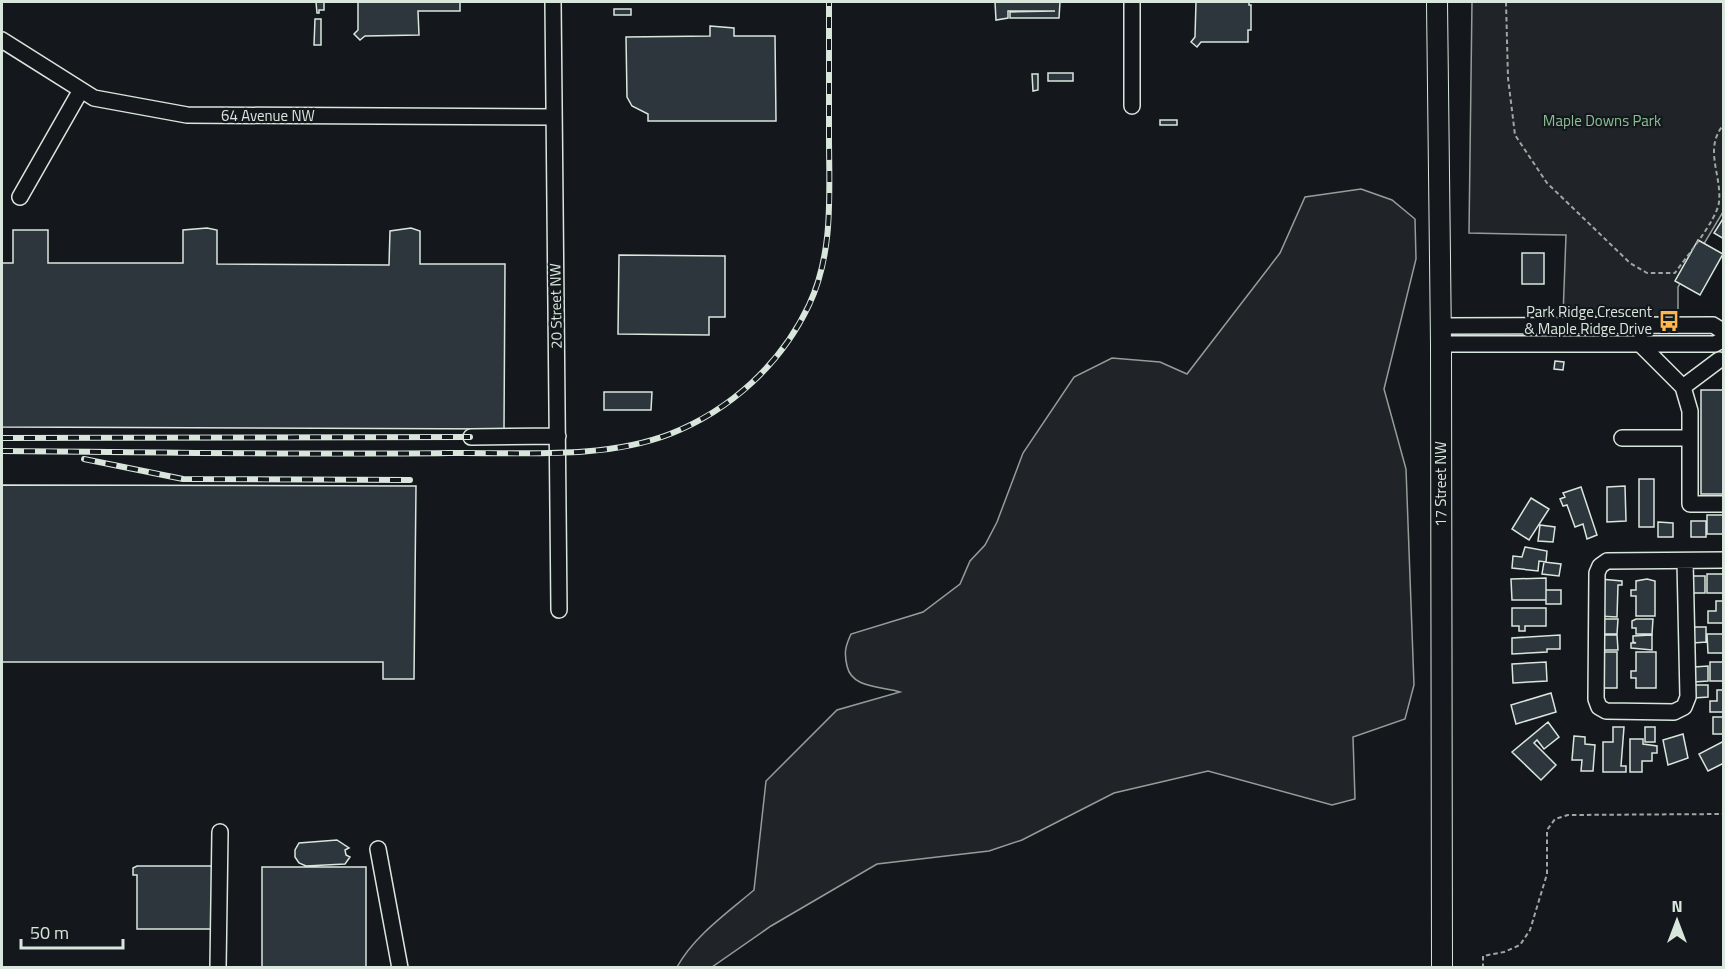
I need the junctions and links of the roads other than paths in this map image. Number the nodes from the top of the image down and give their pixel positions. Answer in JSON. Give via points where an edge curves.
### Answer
{"nodes":[{"id":1,"x":553,"y":2,"type":"edge"},
{"id":2,"x":1132,"y":2,"type":"edge"},
{"id":3,"x":1437,"y":2,"type":"edge"},
{"id":4,"x":2,"y":40,"type":"edge"},
{"id":5,"x":81,"y":90,"type":"junction"},
{"id":6,"x":1132,"y":106,"type":"dead end"},
{"id":7,"x":553,"y":117,"type":"junction"},
{"id":8,"x":20,"y":197,"type":"dead end"},
{"id":9,"x":1639,"y":325,"type":"junction"},
{"id":10,"x":1441,"y":335,"type":"junction"},
{"id":11,"x":1720,"y":338,"type":"edge"},
{"id":12,"x":1642,"y":346,"type":"junction"},
{"id":13,"x":1721,"y":361,"type":"edge"},
{"id":14,"x":1683,"y":387,"type":"junction"},
{"id":15,"x":558,"y":436,"type":"junction"},
{"id":16,"x":471,"y":437,"type":"dead end"},
{"id":17,"x":1622,"y":438,"type":"dead end"},
{"id":18,"x":1690,"y":438,"type":"junction"},
{"id":19,"x":1724,"y":504,"type":"edge"},
{"id":20,"x":1724,"y":560,"type":"edge"},
{"id":21,"x":1685,"y":561,"type":"junction"},
{"id":22,"x":559,"y":610,"type":"dead end"},
{"id":23,"x":220,"y":832,"type":"dead end"},
{"id":24,"x":378,"y":849,"type":"dead end"},
{"id":25,"x":218,"y":968,"type":"edge"},
{"id":26,"x":400,"y":968,"type":"edge"},
{"id":27,"x":1442,"y":968,"type":"edge"}],
"edges":[{"from":1,"to":7,"type":"street","name":"20 Street NW"},
{"from":2,"to":6,"type":"street"},
{"from":3,"to":10,"type":"main road","name":"17 Street NW"},
{"from":4,"to":5,"type":"street","name":"64 Avenue NW"},
{"from":5,"to":7,"type":"street","name":"64 Avenue NW","via":[[94,98],[187,115]]},
{"from":5,"to":8,"type":"street"},
{"from":7,"to":15,"type":"street","name":"20 Street NW"},
{"from":9,"to":10,"type":"street"},
{"from":9,"to":11,"type":"street","via":[[1713,325]]},
{"from":9,"to":12,"type":"street"},
{"from":10,"to":12,"type":"street"},
{"from":10,"to":27,"type":"main road","name":"17 Street NW"},
{"from":11,"to":12,"type":"street"},
{"from":11,"to":13,"type":"street"},
{"from":12,"to":14,"type":"street"},
{"from":13,"to":14,"type":"street"},
{"from":14,"to":18,"type":"street","via":[[1690,411]]},
{"from":15,"to":16,"type":"street"},
{"from":15,"to":22,"type":"street","name":"20 Street NW"},
{"from":17,"to":18,"type":"street"},
{"from":18,"to":19,"type":"street","via":[[1690,504]]},
{"from":20,"to":21,"type":"street"},
{"from":21,"to":21,"type":"street","via":[[1606,561],[1600,566],[1596,699],[1606,711],[1674,712],[1684,707],[1688,697]]},
{"from":23,"to":25,"type":"street"},
{"from":24,"to":26,"type":"street"}]}
